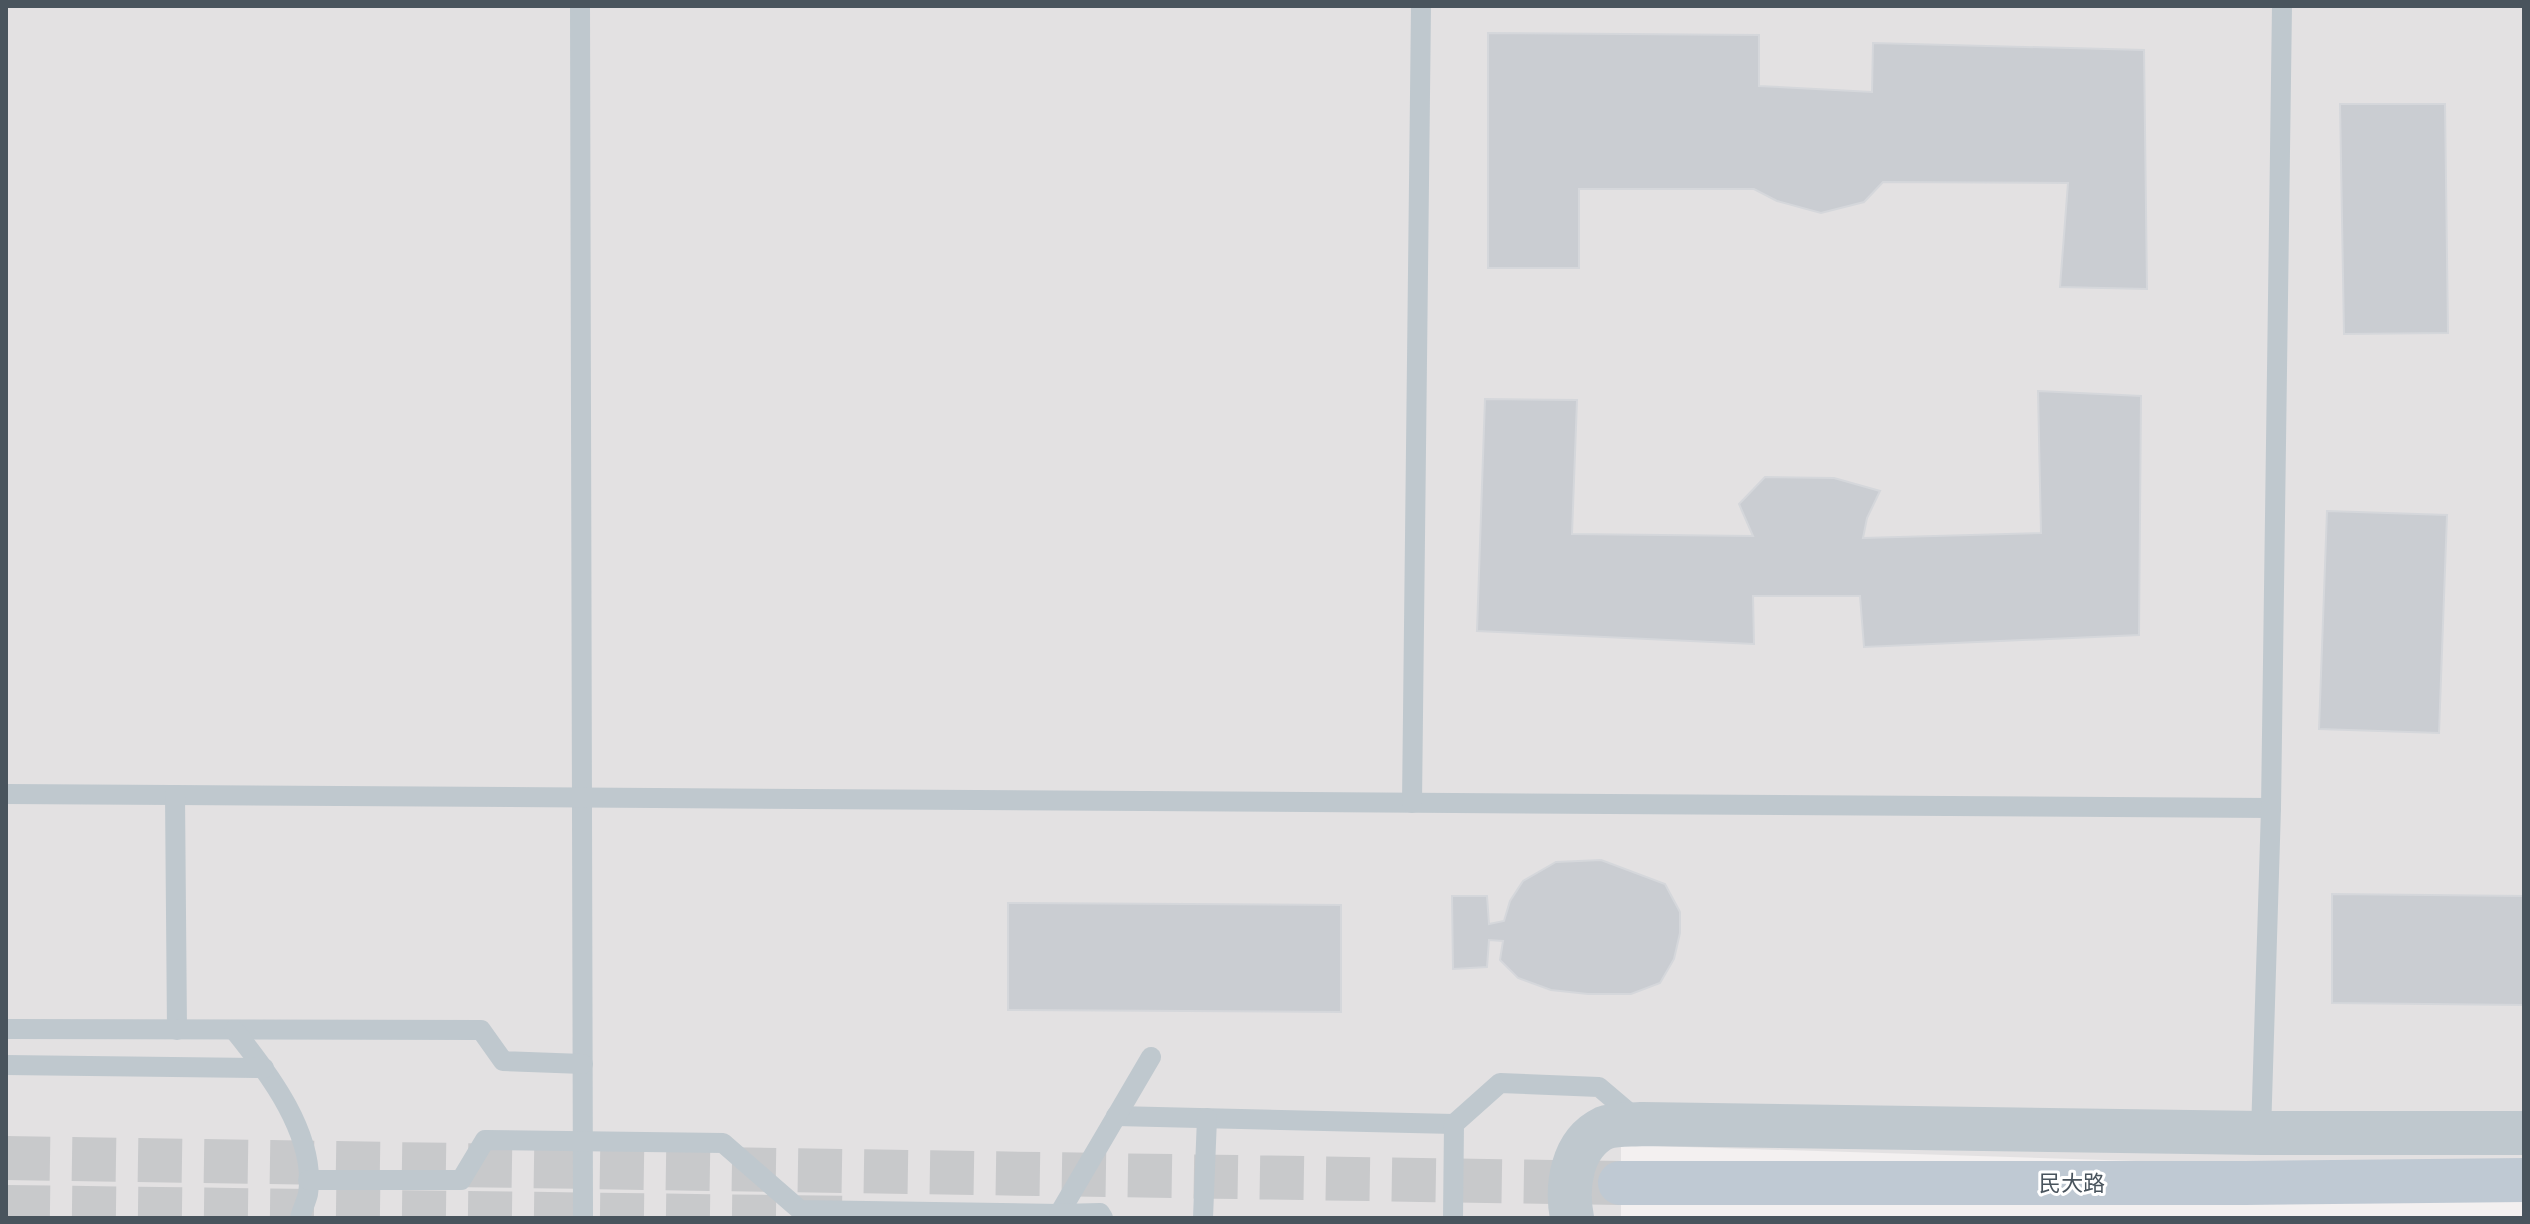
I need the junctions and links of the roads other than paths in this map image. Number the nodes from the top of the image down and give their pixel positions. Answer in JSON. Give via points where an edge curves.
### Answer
{"nodes":[{"id":1,"x":580,"y":6,"type":"edge"},
{"id":2,"x":1421,"y":6,"type":"edge"},
{"id":3,"x":2282,"y":6,"type":"edge"},
{"id":4,"x":6,"y":794,"type":"edge"},
{"id":5,"x":175,"y":795,"type":"junction"},
{"id":6,"x":582,"y":797,"type":"junction"},
{"id":7,"x":1412,"y":803,"type":"junction"},
{"id":8,"x":2271,"y":808,"type":"junction"},
{"id":9,"x":6,"y":1029,"type":"edge"},
{"id":10,"x":177,"y":1030,"type":"junction"},
{"id":11,"x":234,"y":1030,"type":"junction"},
{"id":12,"x":1151,"y":1057,"type":"dead end"},
{"id":13,"x":583,"y":1064,"type":"junction"},
{"id":14,"x":6,"y":1065,"type":"edge"},
{"id":15,"x":264,"y":1068,"type":"junction"},
{"id":16,"x":1116,"y":1116,"type":"junction"},
{"id":17,"x":1207,"y":1118,"type":"junction"},
{"id":18,"x":1454,"y":1124,"type":"junction"},
{"id":19,"x":1642,"y":1124,"type":"junction"},
{"id":20,"x":2261,"y":1133,"type":"junction"},
{"id":21,"x":2524,"y":1133,"type":"edge"},
{"id":22,"x":583,"y":1141,"type":"junction"},
{"id":23,"x":308,"y":1180,"type":"junction"},
{"id":24,"x":2524,"y":1180,"type":"edge"},
{"id":25,"x":1620,"y":1183,"type":"tunnel mouth"},
{"id":26,"x":1059,"y":1214,"type":"junction"},
{"id":27,"x":300,"y":1218,"type":"edge"},
{"id":28,"x":583,"y":1218,"type":"edge"},
{"id":29,"x":1103,"y":1218,"type":"edge"},
{"id":30,"x":1203,"y":1218,"type":"edge"},
{"id":31,"x":1453,"y":1218,"type":"edge"},
{"id":32,"x":1572,"y":1218,"type":"edge"}],
"edges":[{"from":1,"to":6,"type":"lane"},
{"from":2,"to":7,"type":"lane"},
{"from":3,"to":8,"type":"lane"},
{"from":4,"to":5,"type":"lane"},
{"from":5,"to":6,"type":"lane"},
{"from":5,"to":10,"type":"lane"},
{"from":6,"to":7,"type":"lane"},
{"from":6,"to":13,"type":"lane"},
{"from":7,"to":8,"type":"lane"},
{"from":8,"to":20,"type":"lane"},
{"from":9,"to":10,"type":"lane"},
{"from":10,"to":11,"type":"lane"},
{"from":11,"to":13,"type":"lane","via":[[481,1030],[503,1061]]},
{"from":11,"to":15,"type":"lane"},
{"from":12,"to":16,"type":"lane"},
{"from":13,"to":22,"type":"lane"},
{"from":14,"to":15,"type":"lane"},
{"from":15,"to":23,"type":"lane","via":[[301,1140]]},
{"from":16,"to":17,"type":"lane"},
{"from":16,"to":26,"type":"lane"},
{"from":17,"to":18,"type":"lane"},
{"from":17,"to":30,"type":"lane"},
{"from":18,"to":19,"type":"lane","via":[[1500,1083],[1599,1087]]},
{"from":18,"to":31,"type":"lane"},
{"from":19,"to":20,"type":"street"},
{"from":19,"to":32,"type":"street","via":[[1605,1127],[1587,1141],[1572,1171]]},
{"from":20,"to":21,"type":"street"},
{"from":22,"to":23,"type":"lane","via":[[485,1140],[461,1180]]},
{"from":22,"to":26,"type":"lane","via":[[723,1143],[800,1210]]},
{"from":22,"to":28,"type":"lane"},
{"from":23,"to":27,"type":"lane"},
{"from":24,"to":25,"type":"main road","name":"民大路"},
{"from":26,"to":29,"type":"lane","via":[[1100,1213]]}]}
